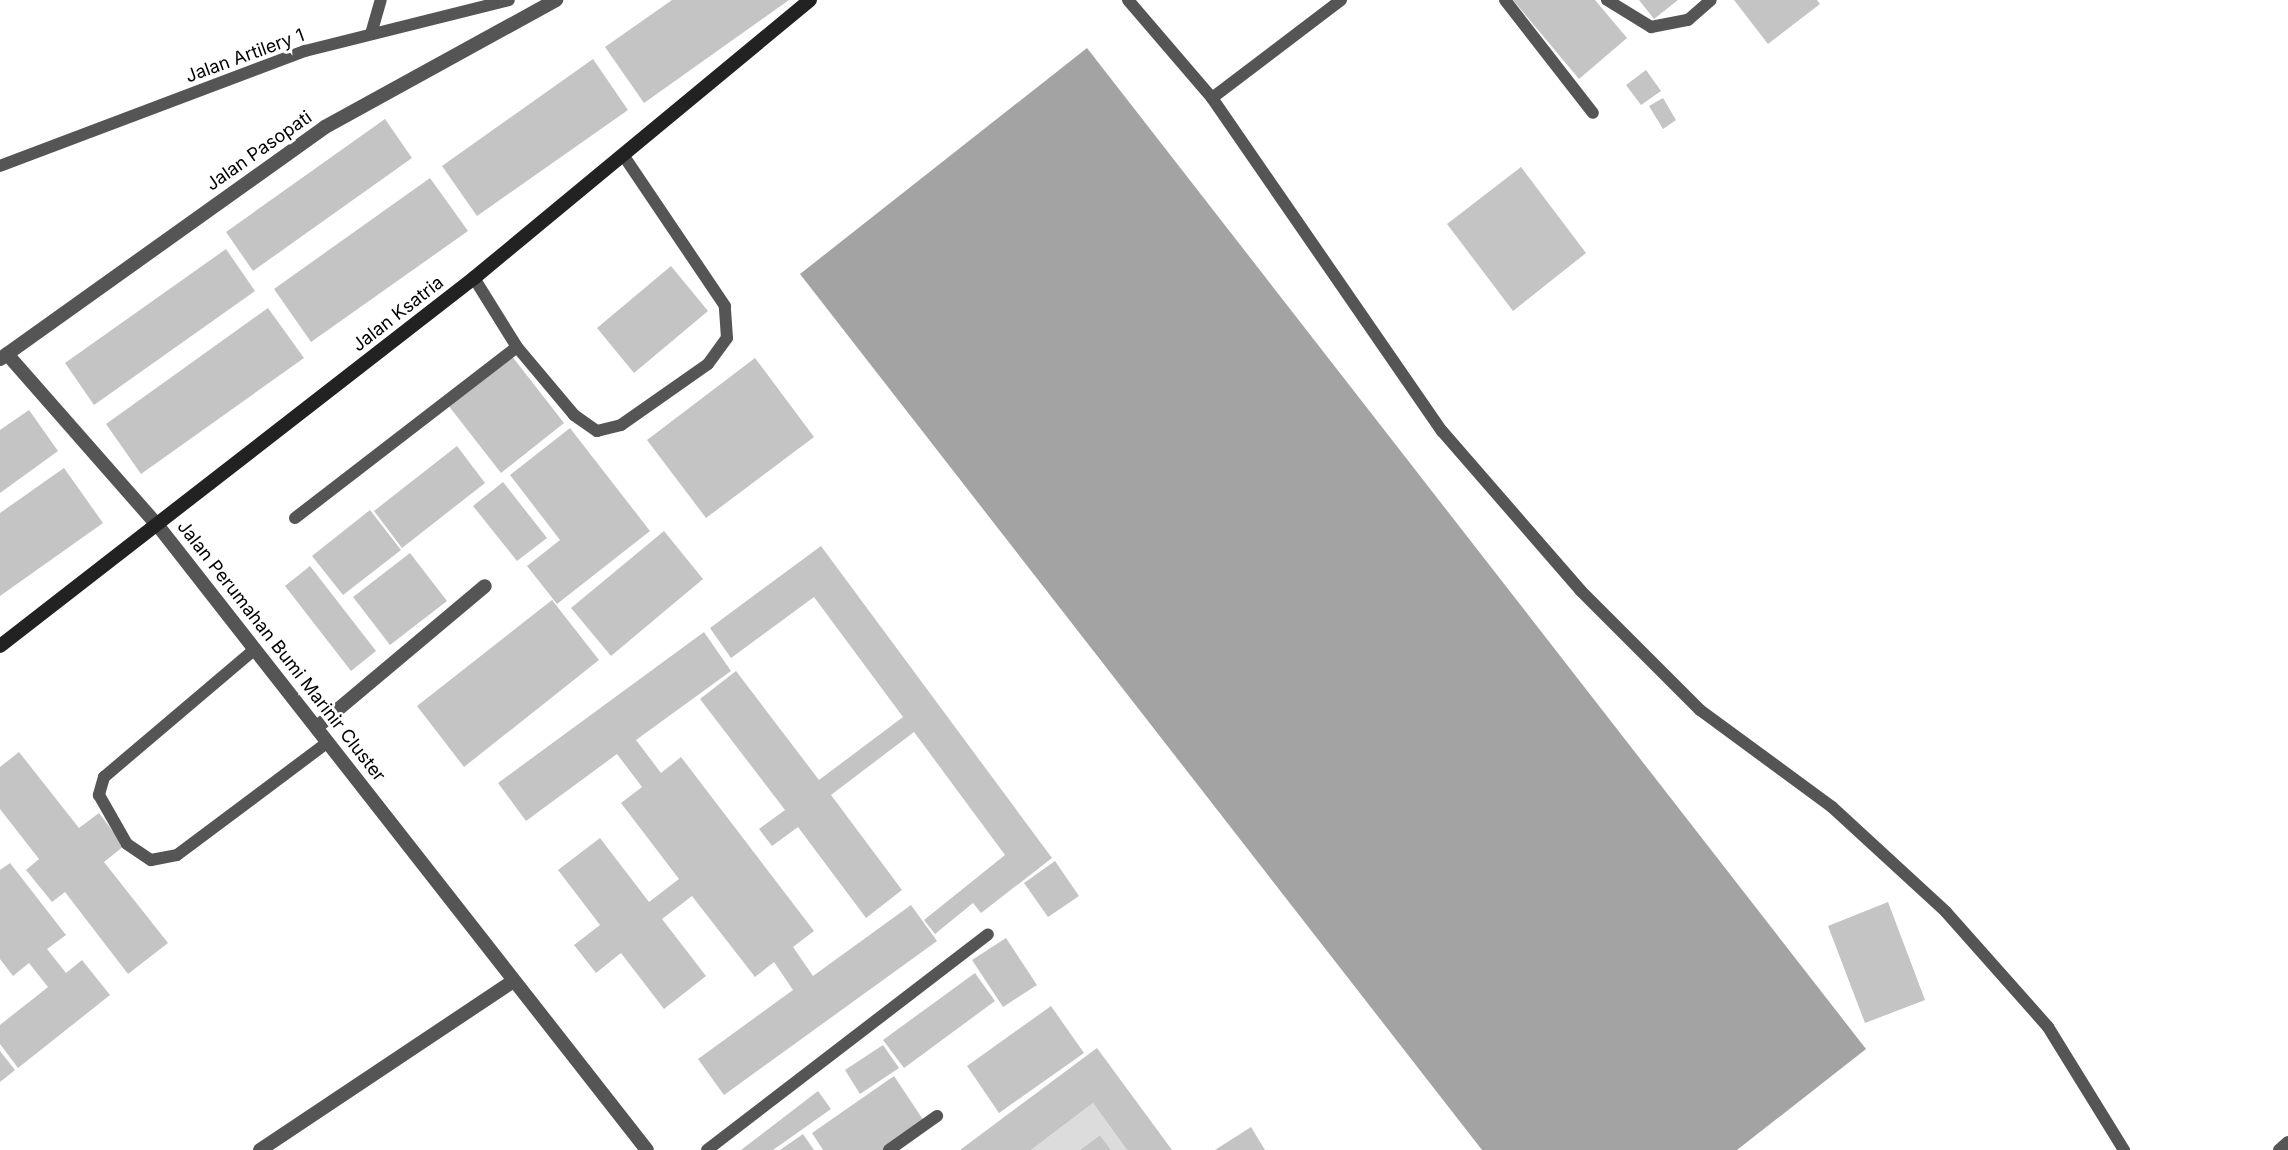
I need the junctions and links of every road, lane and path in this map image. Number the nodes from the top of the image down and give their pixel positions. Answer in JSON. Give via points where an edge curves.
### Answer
{"nodes":[{"id":1,"x":381,"y":0,"type":"edge"},
{"id":2,"x":509,"y":0,"type":"edge"},
{"id":3,"x":556,"y":0,"type":"edge"},
{"id":4,"x":810,"y":0,"type":"edge"},
{"id":5,"x":1128,"y":0,"type":"edge"},
{"id":6,"x":1341,"y":0,"type":"edge"},
{"id":7,"x":1505,"y":0,"type":"edge"},
{"id":8,"x":1607,"y":0,"type":"edge"},
{"id":9,"x":1711,"y":0,"type":"edge"},
{"id":10,"x":372,"y":34,"type":"junction"},
{"id":11,"x":1212,"y":98,"type":"junction"},
{"id":12,"x":1593,"y":113,"type":"dead end"},
{"id":13,"x":623,"y":155,"type":"junction"},
{"id":14,"x":0,"y":166,"type":"edge"},
{"id":15,"x":474,"y":278,"type":"junction"},
{"id":16,"x":517,"y":347,"type":"junction"},
{"id":17,"x":4,"y":357,"type":"edge"},
{"id":18,"x":295,"y":518,"type":"dead end"},
{"id":19,"x":159,"y":527,"type":"junction"},
{"id":20,"x":485,"y":586,"type":"dead end"},
{"id":21,"x":0,"y":646,"type":"edge"},
{"id":22,"x":255,"y":649,"type":"junction"},
{"id":23,"x":317,"y":727,"type":"junction"},
{"id":24,"x":328,"y":742,"type":"junction"},
{"id":25,"x":988,"y":934,"type":"dead end"},
{"id":26,"x":512,"y":982,"type":"junction"},
{"id":27,"x":937,"y":1116,"type":"dead end"},
{"id":28,"x":2288,"y":1142,"type":"edge"},
{"id":29,"x":260,"y":1150,"type":"edge"},
{"id":30,"x":647,"y":1150,"type":"edge"},
{"id":31,"x":707,"y":1150,"type":"edge"},
{"id":32,"x":889,"y":1150,"type":"edge"},
{"id":33,"x":2124,"y":1150,"type":"edge"},
{"id":34,"x":2279,"y":1150,"type":"edge"}],
"edges":[{"from":1,"to":10,"type":"lane"},
{"from":2,"to":10,"type":"lane","name":"Jalan Artilery 1"},
{"from":3,"to":17,"type":"street","name":"Jalan Pasopati","via":[[325,127]]},
{"from":4,"to":13,"type":"street","name":"Jalan Ksatria"},
{"from":5,"to":11,"type":"lane"},
{"from":6,"to":11,"type":"lane"},
{"from":7,"to":12,"type":"lane"},
{"from":8,"to":9,"type":"lane","via":[[1618,13],[1651,27],[1689,20]]},
{"from":10,"to":14,"type":"lane","name":"Jalan Artilery 1","via":[[305,51]]},
{"from":11,"to":33,"type":"lane","via":[[1442,430],[1571,580],[1700,710],[1832,807],[1946,912],[2048,1027]]},
{"from":13,"to":15,"type":"street","name":"Jalan Ksatria"},
{"from":13,"to":16,"type":"lane","via":[[725,306],[727,338],[708,364],[621,425],[597,431],[574,415]]},
{"from":15,"to":16,"type":"lane"},
{"from":15,"to":19,"type":"street","name":"Jalan Ksatria"},
{"from":16,"to":18,"type":"lane"},
{"from":17,"to":19,"type":"street","name":"Jalan Perumahan Bumi Marinir Cluster"},
{"from":19,"to":21,"type":"street","name":"Jalan Ksatria"},
{"from":19,"to":22,"type":"street","name":"Jalan Perumahan Bumi Marinir Cluster"},
{"from":20,"to":23,"type":"street"},
{"from":22,"to":23,"type":"street","name":"Jalan Perumahan Bumi Marinir Cluster"},
{"from":22,"to":24,"type":"lane","via":[[103,777],[99,795],[127,844],[151,860],[177,855]]},
{"from":23,"to":24,"type":"street","name":"Jalan Perumahan Bumi Marinir Cluster"},
{"from":24,"to":26,"type":"street","name":"Jalan Perumahan Bumi Marinir Cluster"},
{"from":25,"to":31,"type":"lane"},
{"from":26,"to":29,"type":"street"},
{"from":26,"to":30,"type":"street","name":"Jalan Perumahan Bumi Marinir Cluster"},
{"from":27,"to":32,"type":"lane"},
{"from":28,"to":34,"type":"lane"}]}
